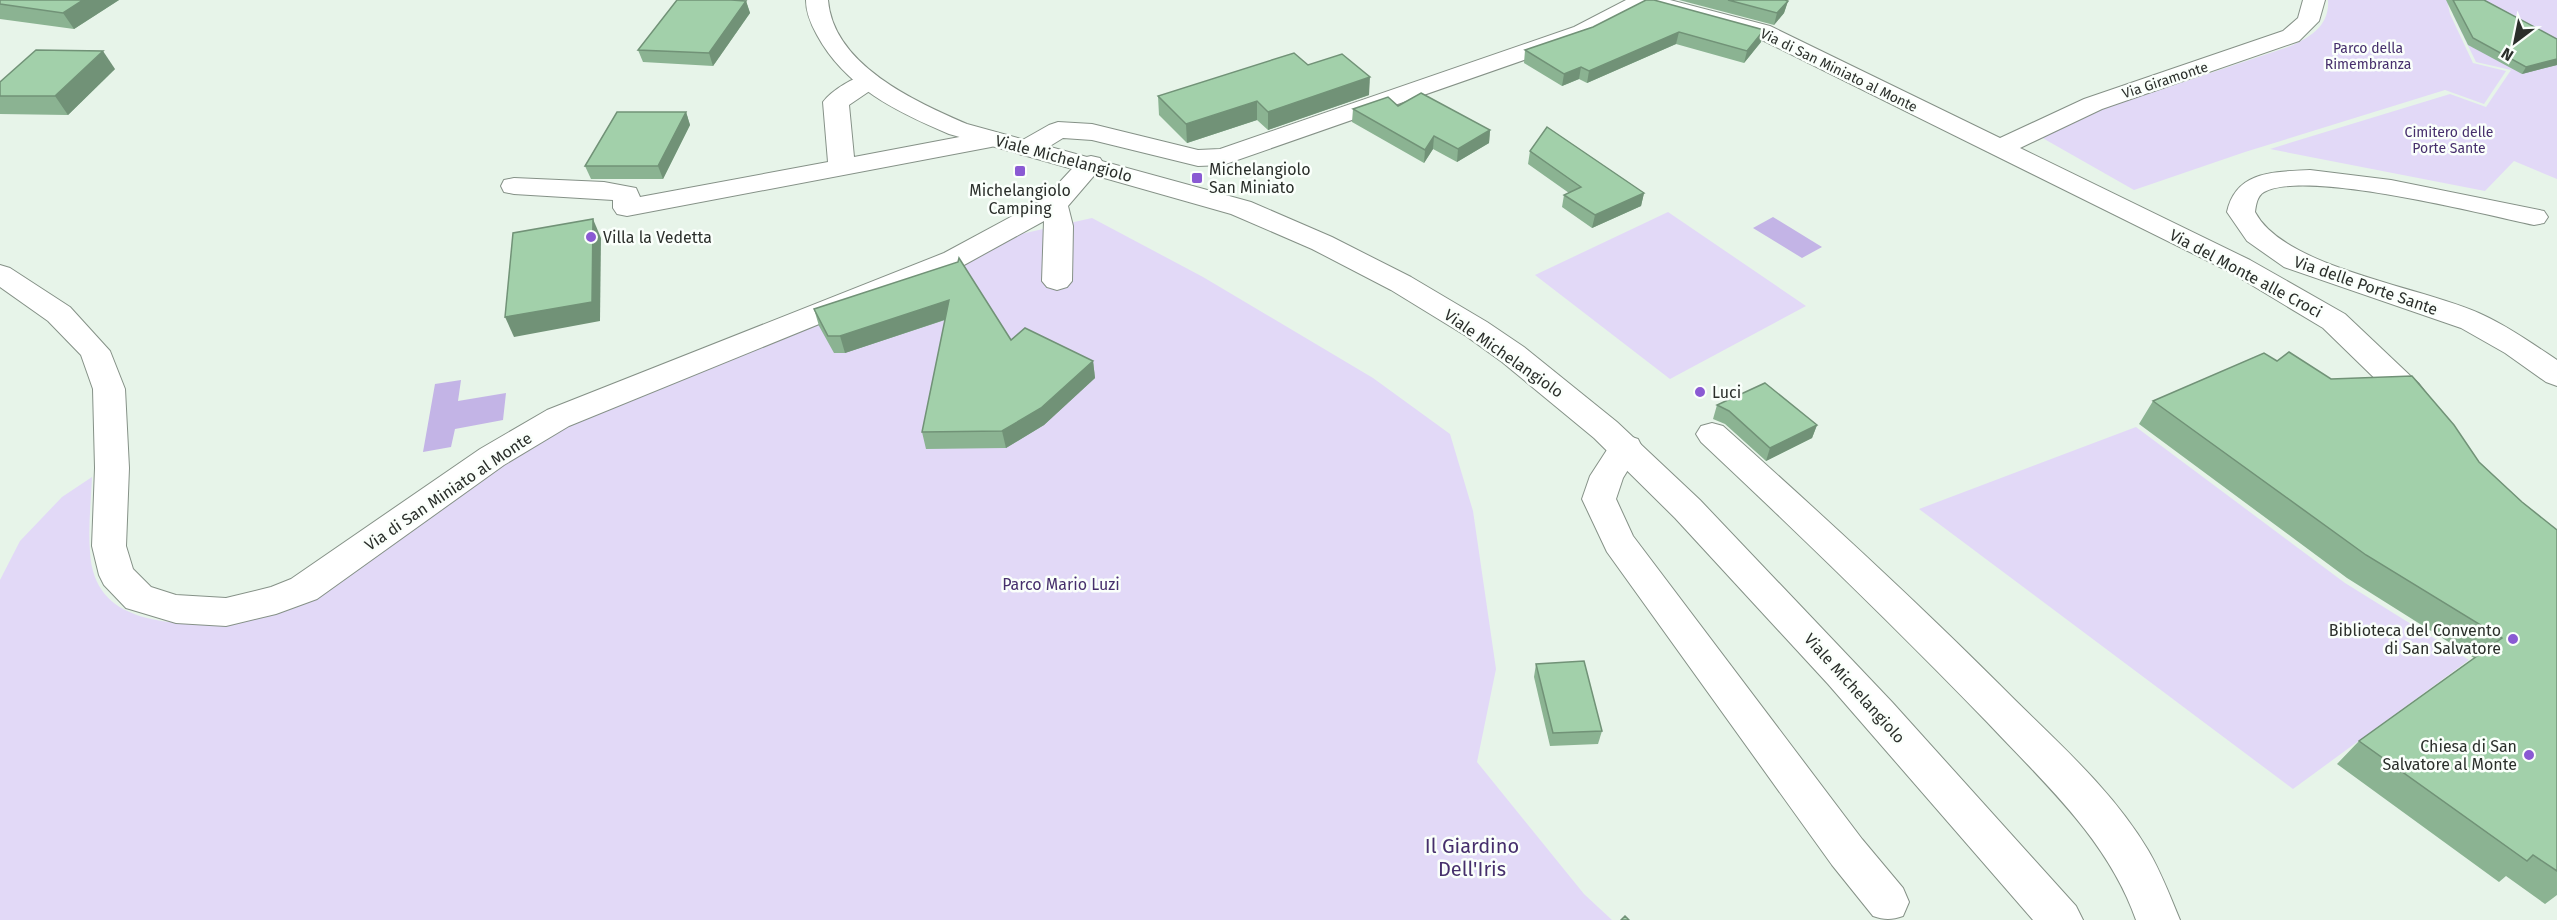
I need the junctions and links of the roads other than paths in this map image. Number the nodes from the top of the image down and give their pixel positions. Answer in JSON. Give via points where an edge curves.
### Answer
{"nodes":[{"id":1,"x":817,"y":0,"type":"edge"},
{"id":2,"x":1643,"y":0,"type":"edge"},
{"id":3,"x":2314,"y":0,"type":"edge"},
{"id":4,"x":868,"y":81,"type":"junction"},
{"id":5,"x":991,"y":139,"type":"junction"},
{"id":6,"x":1028,"y":148,"type":"junction"},
{"id":7,"x":1999,"y":148,"type":"junction"},
{"id":8,"x":1091,"y":164,"type":"junction"},
{"id":9,"x":842,"y":167,"type":"junction"},
{"id":10,"x":514,"y":186,"type":"dead end"},
{"id":11,"x":1054,"y":205,"type":"junction"},
{"id":12,"x":2534,"y":217,"type":"dead end"},
{"id":13,"x":0,"y":274,"type":"edge"},
{"id":14,"x":1057,"y":281,"type":"dead end"},
{"id":15,"x":2557,"y":375,"type":"edge"},
{"id":16,"x":2438,"y":427,"type":"edge"},
{"id":17,"x":1712,"y":434,"type":"dead end"},
{"id":18,"x":1626,"y":447,"type":"junction"},
{"id":19,"x":1888,"y":902,"type":"dead end"},
{"id":20,"x":2061,"y":920,"type":"edge"},
{"id":21,"x":2158,"y":920,"type":"edge"}],
"edges":[{"from":1,"to":4,"type":"street","name":"Viale Michelangiolo","via":[[829,38]]},
{"from":2,"to":6,"type":"street","name":"Via di San Miniato al Monte","via":[[1582,32],[1223,157],[1198,158],[1071,130],[1058,130]]},
{"from":2,"to":7,"type":"street","name":"Via di San Miniato al Monte","via":[[1762,31]]},
{"from":3,"to":7,"type":"street","name":"Via Giramonte","via":[[2306,26],[2291,36],[2093,104]]},
{"from":4,"to":5,"type":"street","name":"Viale Michelangiolo","via":[[928,116]]},
{"from":4,"to":9,"type":"street","via":[[836,102]]},
{"from":5,"to":6,"type":"street","name":"Viale Michelangiolo"},
{"from":5,"to":9,"type":"street"},
{"from":6,"to":8,"type":"street","name":"Viale Michelangiolo"},
{"from":7,"to":16,"type":"street","name":"Via del Monte alle Croci","via":[[2240,266],[2334,321],[2408,392]]},
{"from":8,"to":11,"type":"street","name":"Via di San Miniato al Monte"},
{"from":8,"to":18,"type":"street","name":"Viale Michelangiolo","via":[[1241,208],[1367,267],[1488,337],[1547,380]]},
{"from":9,"to":10,"type":"street","via":[[627,208],[626,194]]},
{"from":11,"to":13,"type":"street","name":"Via di San Miniato al Monte","via":[[954,259],[558,418],[492,457],[304,589],[226,612],[176,609],[139,598],[117,575],[109,546],[109,389],[95,351],[59,314]]},
{"from":11,"to":14,"type":"street","via":[[1059,226]]},
{"from":12,"to":15,"type":"street","name":"Via delle Porte Sante","via":[[2390,188],[2304,177],[2257,184],[2244,197],[2241,212],[2255,233],[2294,261],[2472,321]]},
{"from":17,"to":21,"type":"street","via":[[1954,663],[2087,802],[2126,849]]},
{"from":18,"to":19,"type":"street","via":[[1607,476],[1599,499],[1619,543]]},
{"from":18,"to":20,"type":"street","name":"Viale Michelangiolo","via":[[1818,647]]}]}
